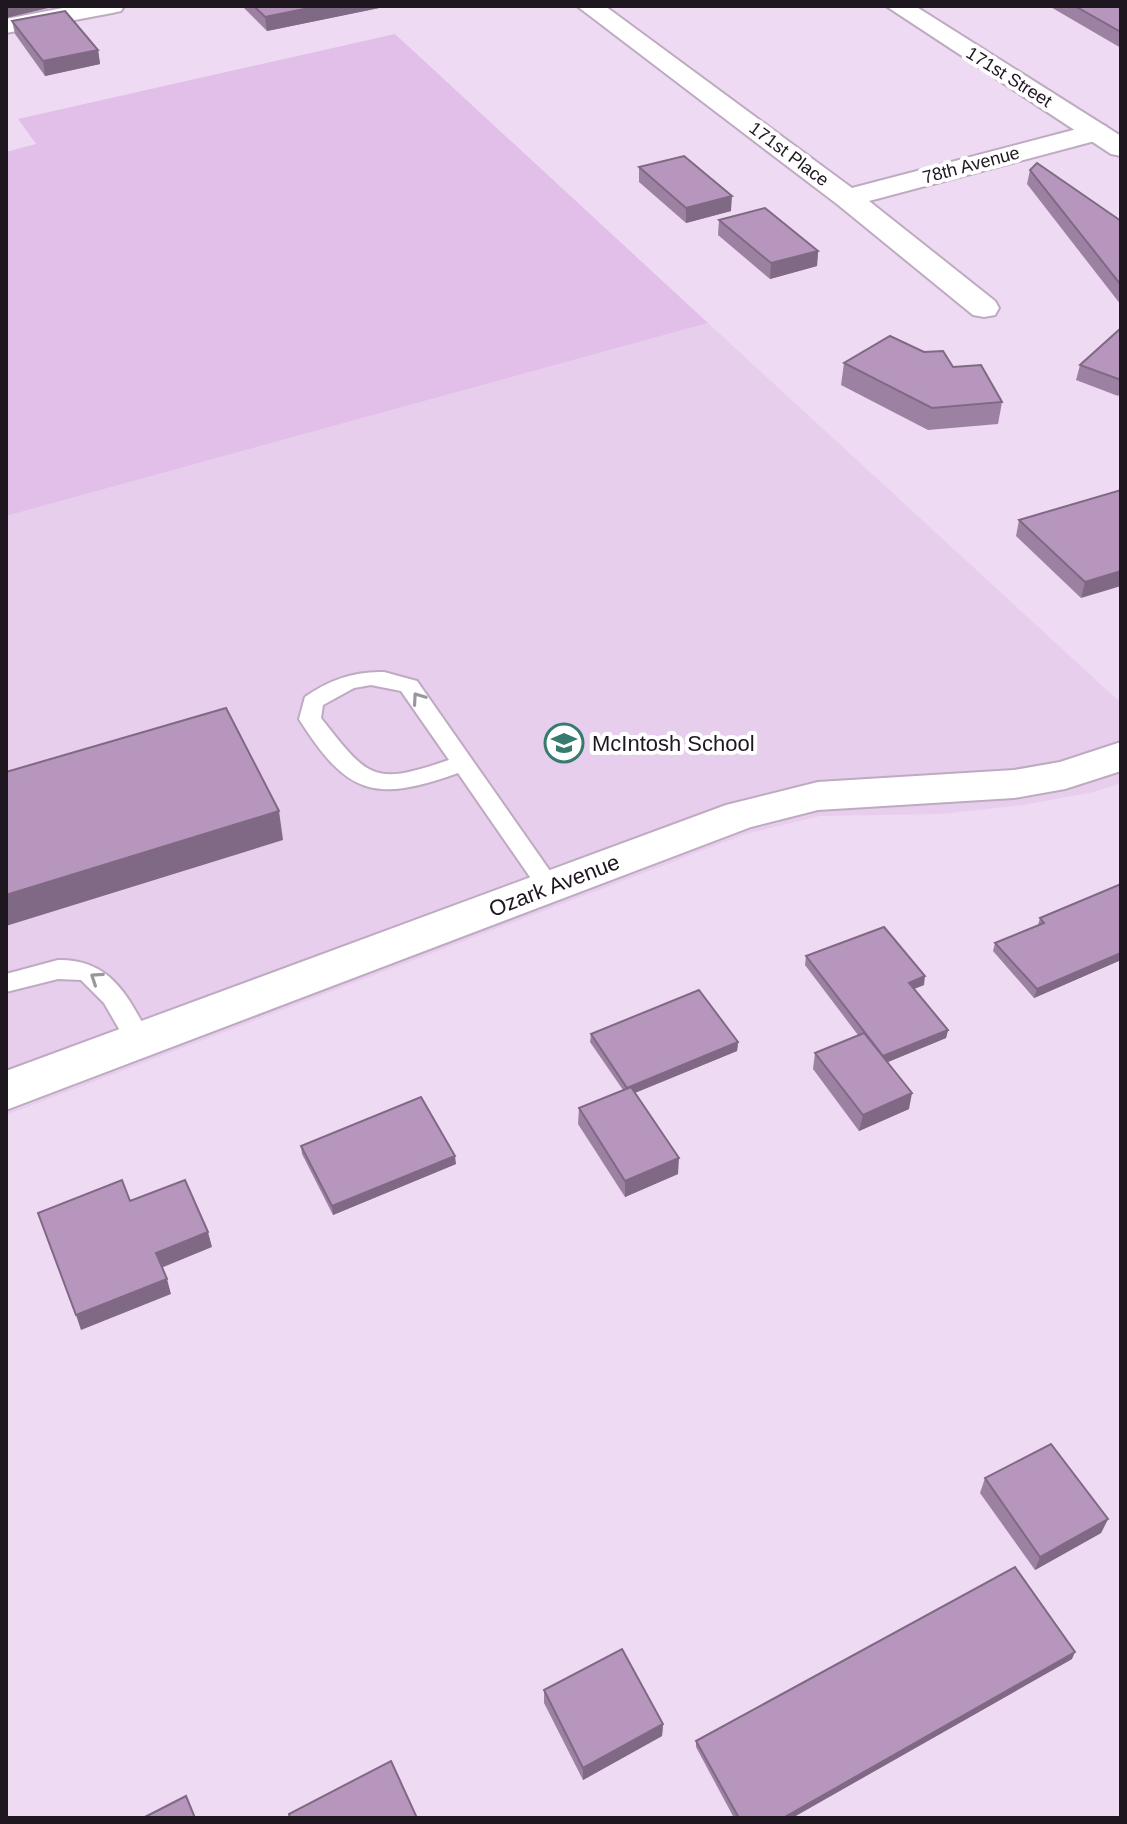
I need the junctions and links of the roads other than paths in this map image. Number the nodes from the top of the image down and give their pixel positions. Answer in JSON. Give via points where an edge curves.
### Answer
{"nodes":[{"id":1,"x":112,"y":6,"type":"edge"},
{"id":2,"x":589,"y":6,"type":"edge"},
{"id":3,"x":898,"y":6,"type":"edge"},
{"id":4,"x":6,"y":26,"type":"edge"},
{"id":5,"x":1096,"y":132,"type":"junction"},
{"id":6,"x":1121,"y":148,"type":"edge"},
{"id":7,"x":847,"y":198,"type":"junction"},
{"id":8,"x":984,"y":308,"type":"dead end"},
{"id":9,"x":1121,"y":756,"type":"edge"},
{"id":10,"x":462,"y":763,"type":"junction"},
{"id":11,"x":549,"y":887,"type":"junction"},
{"id":12,"x":6,"y":983,"type":"edge"},
{"id":13,"x":139,"y":1041,"type":"junction"},
{"id":14,"x":6,"y":1091,"type":"edge"}],
"edges":[{"from":1,"to":4,"type":"street"},
{"from":2,"to":7,"type":"street","name":"171st Place"},
{"from":3,"to":5,"type":"street","name":"171st Street"},
{"from":5,"to":6,"type":"street","name":"171st Street"},
{"from":5,"to":7,"type":"street","name":"78th Avenue"},
{"from":7,"to":8,"type":"street","name":"171st Place"},
{"from":9,"to":11,"type":"street","name":"Ozark Avenue","via":[[1065,775],[1014,784],[818,796],[741,815]]},
{"from":10,"to":10,"type":"lane","one_way":true,"via":[[409,686],[391,678],[367,677],[329,689],[313,702],[310,719],[351,770],[372,782],[395,783]]},
{"from":10,"to":11,"type":"lane"},
{"from":11,"to":13,"type":"street","name":"Ozark Avenue"},
{"from":13,"to":12,"type":"lane","one_way":true,"via":[[108,987],[90,972],[69,968]]},
{"from":13,"to":14,"type":"street","name":"Ozark Avenue"}]}
